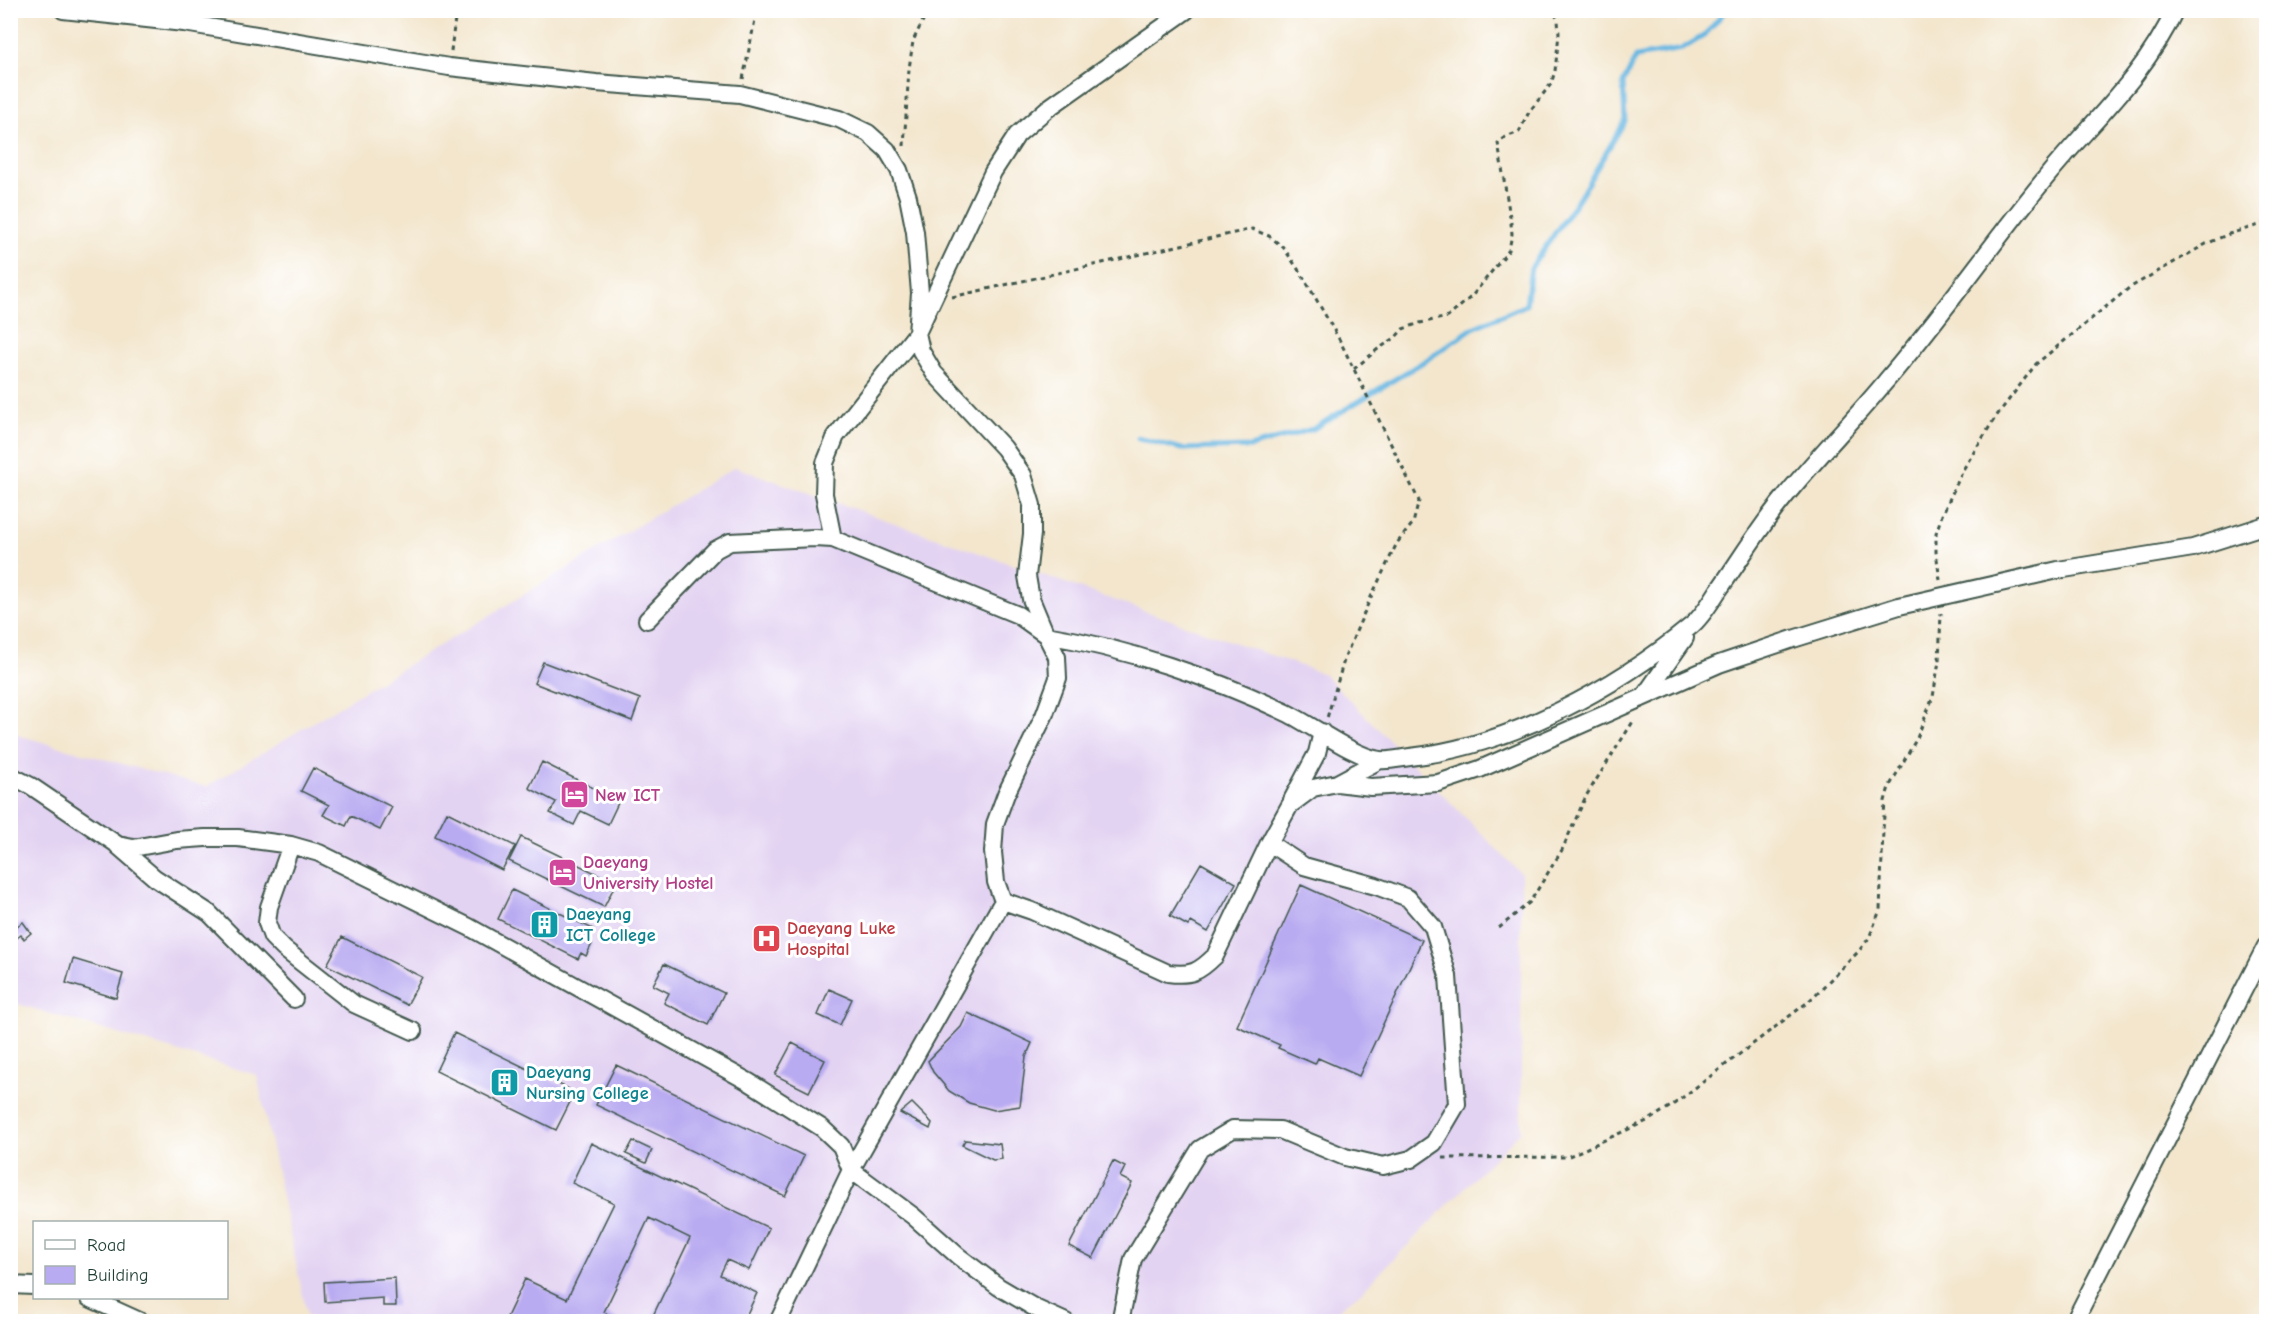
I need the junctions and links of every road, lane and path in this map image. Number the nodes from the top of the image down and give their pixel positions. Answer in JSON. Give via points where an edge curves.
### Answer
{"nodes":[{"id":1,"x":63,"y":10,"type":"edge"},
{"id":2,"x":456,"y":10,"type":"edge"},
{"id":3,"x":757,"y":10,"type":"edge"},
{"id":4,"x":928,"y":10,"type":"edge"},
{"id":5,"x":1187,"y":10,"type":"edge"},
{"id":6,"x":1553,"y":10,"type":"edge"},
{"id":7,"x":2175,"y":10,"type":"edge"},
{"id":8,"x":449,"y":67,"type":"junction"},
{"id":9,"x":740,"y":94,"type":"junction"},
{"id":10,"x":900,"y":170,"type":"junction"},
{"id":11,"x":2266,"y":223,"type":"edge"},
{"id":12,"x":933,"y":302,"type":"junction"},
{"id":13,"x":917,"y":333,"type":"junction"},
{"id":14,"x":1354,"y":369,"type":"junction"},
{"id":15,"x":2266,"y":525,"type":"edge"},
{"id":16,"x":833,"y":539,"type":"junction"},
{"id":17,"x":1941,"y":596,"type":"junction"},
{"id":18,"x":647,"y":621,"type":"dead end"},
{"id":19,"x":1696,"y":622,"type":"junction"},
{"id":20,"x":1046,"y":634,"type":"junction"},
{"id":21,"x":1644,"y":696,"type":"junction"},
{"id":22,"x":1322,"y":732,"type":"junction"},
{"id":23,"x":1380,"y":760,"type":"junction"},
{"id":24,"x":10,"y":775,"type":"edge"},
{"id":25,"x":1337,"y":783,"type":"junction"},
{"id":26,"x":1290,"y":805,"type":"junction"},
{"id":27,"x":1269,"y":843,"type":"junction"},
{"id":28,"x":118,"y":845,"type":"junction"},
{"id":29,"x":291,"y":845,"type":"junction"},
{"id":30,"x":1003,"y":901,"type":"junction"},
{"id":31,"x":1499,"y":928,"type":"dead end"},
{"id":32,"x":2266,"y":946,"type":"edge"},
{"id":33,"x":294,"y":999,"type":"dead end"},
{"id":34,"x":413,"y":1031,"type":"dead end"},
{"id":35,"x":1411,"y":1159,"type":"junction"},
{"id":36,"x":851,"y":1170,"type":"junction"},
{"id":37,"x":10,"y":1285,"type":"edge"},
{"id":38,"x":33,"y":1286,"type":"edge"},
{"id":39,"x":91,"y":1299,"type":"edge"},
{"id":40,"x":142,"y":1322,"type":"edge"},
{"id":41,"x":778,"y":1322,"type":"edge"},
{"id":42,"x":1066,"y":1322,"type":"edge"},
{"id":43,"x":1120,"y":1322,"type":"edge"},
{"id":44,"x":2074,"y":1322,"type":"edge"}],
"edges":[{"from":1,"to":8,"type":"street","via":[[184,23]]},
{"from":2,"to":8,"type":"path"},
{"from":3,"to":9,"type":"path"},
{"from":4,"to":10,"type":"path","via":[[913,41]]},
{"from":5,"to":12,"type":"street","via":[[1047,109],[1017,135],[993,172]]},
{"from":6,"to":14,"type":"path","via":[[1559,34],[1551,84],[1519,132],[1498,143],[1511,223],[1509,250],[1472,296],[1448,317],[1403,329]]},
{"from":7,"to":19,"type":"street","via":[[2138,73],[2048,175],[1957,295],[1779,504]]},
{"from":8,"to":9,"type":"street"},
{"from":9,"to":10,"type":"street","via":[[839,119],[868,133],[887,150]]},
{"from":10,"to":13,"type":"street","via":[[915,232],[920,292]]},
{"from":11,"to":17,"type":"path","via":[[2206,244],[2129,288],[2036,364],[1995,418],[1964,468],[1942,515],[1936,533]]},
{"from":12,"to":13,"type":"street"},
{"from":12,"to":14,"type":"path","via":[[1252,228],[1283,247]]},
{"from":13,"to":16,"type":"street","via":[[832,445],[825,463],[824,494]]},
{"from":13,"to":20,"type":"street","via":[[921,351],[934,373],[1004,448],[1023,475],[1032,505],[1027,576],[1031,599]]},
{"from":14,"to":22,"type":"path","via":[[1419,501],[1413,523],[1397,543],[1345,657]]},
{"from":15,"to":17,"type":"street","via":[[2193,548],[2058,570]]},
{"from":16,"to":18,"type":"street","via":[[730,542],[715,549]]},
{"from":16,"to":20,"type":"street","via":[[1018,615]]},
{"from":17,"to":21,"type":"street","via":[[1793,639],[1719,664]]},
{"from":17,"to":35,"type":"path","via":[[1939,661],[1933,697],[1917,738],[1889,787],[1880,910],[1869,938],[1858,952],[1808,1002],[1649,1120],[1567,1157]]},
{"from":19,"to":21,"type":"street"},
{"from":19,"to":23,"type":"street","via":[[1657,653],[1543,718],[1434,754]]},
{"from":20,"to":22,"type":"street","via":[[1089,642],[1204,678],[1286,712]]},
{"from":20,"to":30,"type":"street","via":[[1057,657],[1058,678],[995,824],[996,882]]},
{"from":21,"to":25,"type":"street","via":[[1480,769],[1438,783],[1371,787]]},
{"from":21,"to":31,"type":"path","via":[[1530,902]]},
{"from":22,"to":23,"type":"street"},
{"from":22,"to":26,"type":"street","via":[[1317,753]]},
{"from":23,"to":25,"type":"street"},
{"from":24,"to":28,"type":"street"},
{"from":25,"to":26,"type":"street","via":[[1313,788]]},
{"from":26,"to":27,"type":"street"},
{"from":27,"to":30,"type":"street","via":[[1215,956],[1202,969],[1185,975],[1168,973]]},
{"from":27,"to":35,"type":"street","via":[[1304,866],[1408,898],[1433,927],[1448,976],[1457,1104],[1434,1143]]},
{"from":28,"to":29,"type":"street","via":[[133,848],[206,838]]},
{"from":28,"to":33,"type":"street","via":[[154,878],[209,913]]},
{"from":29,"to":34,"type":"street","via":[[269,907],[267,923],[272,937],[354,1004]]},
{"from":29,"to":36,"type":"street","via":[[319,853],[469,927],[749,1082],[822,1128],[841,1146]]},
{"from":30,"to":36,"type":"street"},
{"from":32,"to":44,"type":"street"},
{"from":35,"to":43,"type":"street","via":[[1383,1166],[1344,1157],[1280,1130],[1233,1129],[1200,1149],[1133,1260]]},
{"from":36,"to":41,"type":"street"},
{"from":36,"to":42,"type":"street","via":[[999,1287]]},
{"from":37,"to":38,"type":"street"},
{"from":39,"to":40,"type":"street"}]}
